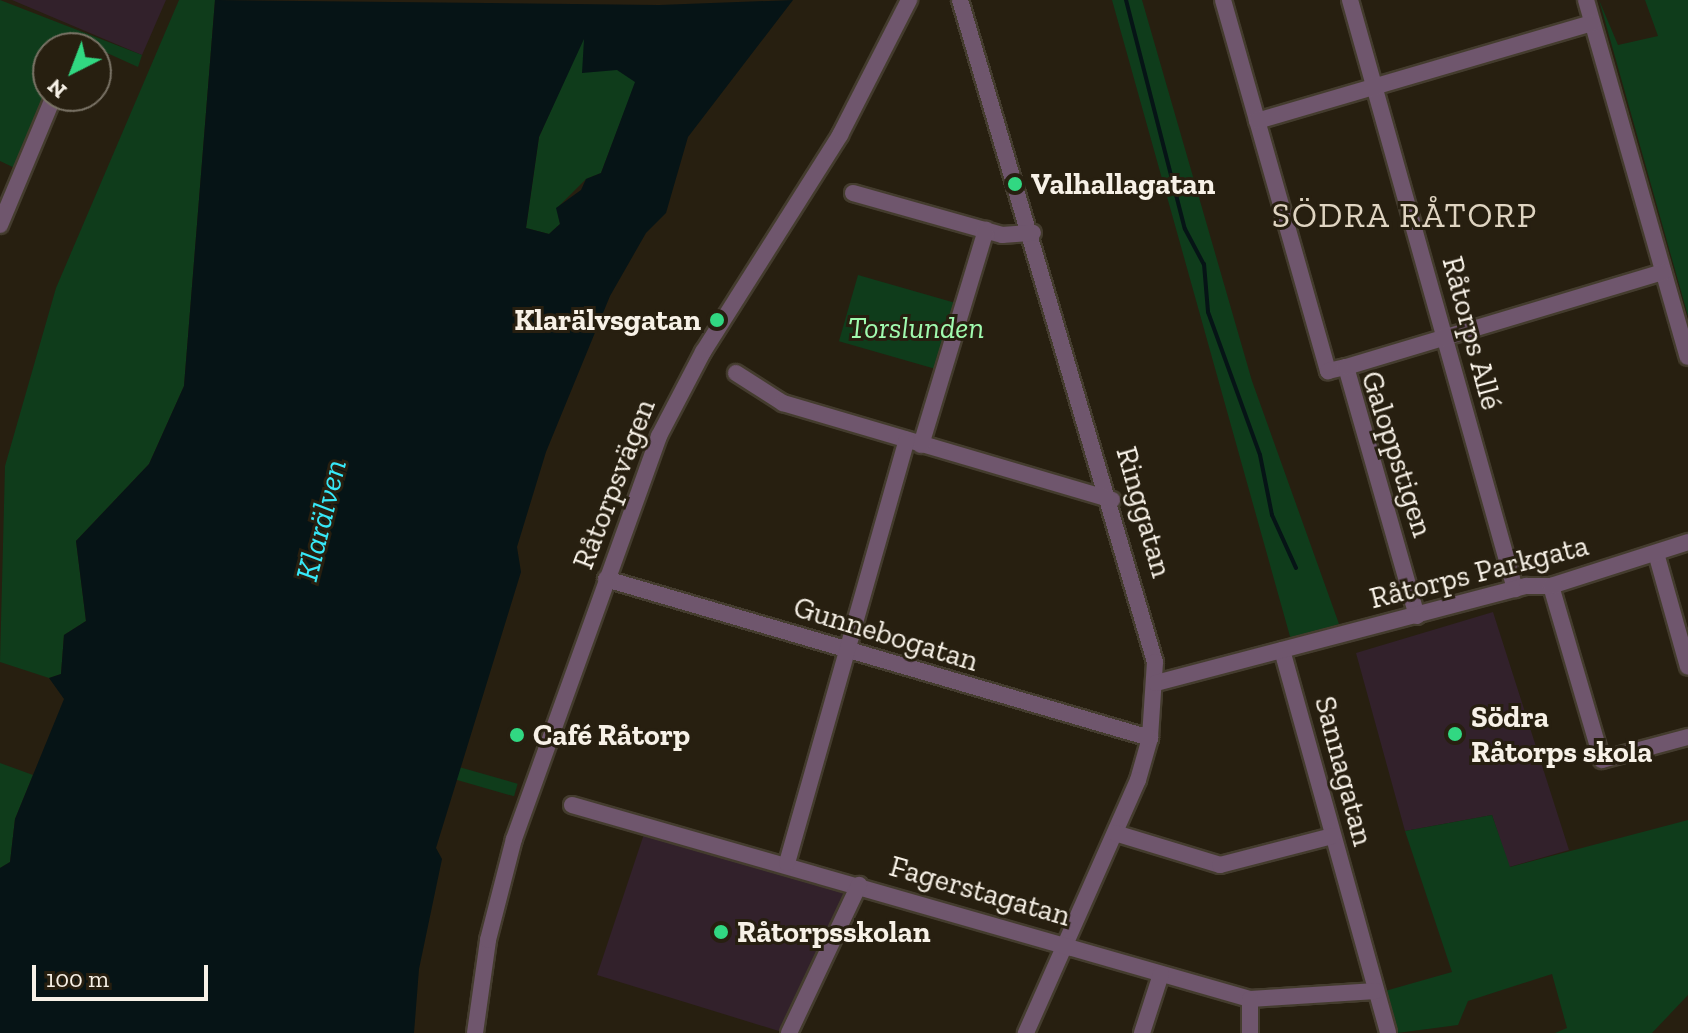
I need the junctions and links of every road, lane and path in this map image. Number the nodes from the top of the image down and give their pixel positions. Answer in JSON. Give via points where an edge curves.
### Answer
{"nodes":[{"id":1,"x":909,"y":0,"type":"edge"},
{"id":2,"x":960,"y":0,"type":"edge"},
{"id":3,"x":1223,"y":0,"type":"edge"},
{"id":4,"x":1350,"y":0,"type":"edge"},
{"id":5,"x":1586,"y":0,"type":"edge"},
{"id":6,"x":1592,"y":23,"type":"junction"},
{"id":7,"x":1375,"y":88,"type":"junction"},
{"id":8,"x":47,"y":112,"type":"edge"},
{"id":9,"x":1257,"y":121,"type":"junction"},
{"id":10,"x":853,"y":193,"type":"dead end"},
{"id":11,"x":0,"y":225,"type":"edge"},
{"id":12,"x":986,"y":230,"type":"junction"},
{"id":13,"x":1033,"y":233,"type":"junction"},
{"id":14,"x":1663,"y":272,"type":"junction"},
{"id":15,"x":1441,"y":338,"type":"junction"},
{"id":16,"x":1688,"y":357,"type":"edge"},
{"id":17,"x":1346,"y":367,"type":"junction"},
{"id":18,"x":736,"y":373,"type":"dead end"},
{"id":19,"x":914,"y":442,"type":"junction"},
{"id":20,"x":1112,"y":500,"type":"junction"},
{"id":21,"x":1688,"y":542,"type":"edge"},
{"id":22,"x":1656,"y":553,"type":"junction"},
{"id":23,"x":606,"y":579,"type":"junction"},
{"id":24,"x":1551,"y":586,"type":"junction"},
{"id":25,"x":1515,"y":589,"type":"junction"},
{"id":26,"x":1417,"y":616,"type":"junction"},
{"id":27,"x":1282,"y":650,"type":"junction"},
{"id":28,"x":847,"y":652,"type":"junction"},
{"id":29,"x":1688,"y":667,"type":"edge"},
{"id":30,"x":1156,"y":683,"type":"junction"},
{"id":31,"x":1688,"y":737,"type":"edge"},
{"id":32,"x":1150,"y":738,"type":"junction"},
{"id":33,"x":572,"y":805,"type":"dead end"},
{"id":34,"x":1115,"y":833,"type":"junction"},
{"id":35,"x":1332,"y":836,"type":"junction"},
{"id":36,"x":787,"y":863,"type":"junction"},
{"id":37,"x":859,"y":885,"type":"junction"},
{"id":38,"x":1065,"y":945,"type":"junction"},
{"id":39,"x":1161,"y":974,"type":"junction"},
{"id":40,"x":1376,"y":991,"type":"junction"},
{"id":41,"x":1250,"y":999,"type":"junction"},
{"id":42,"x":475,"y":1033,"type":"edge"},
{"id":43,"x":789,"y":1033,"type":"edge"},
{"id":44,"x":1026,"y":1033,"type":"edge"},
{"id":45,"x":1142,"y":1033,"type":"edge"},
{"id":46,"x":1250,"y":1033,"type":"edge"},
{"id":47,"x":1388,"y":1033,"type":"edge"}],
"edges":[{"from":1,"to":23,"type":"street","name":"Råtorpsvägen","via":[[840,135],[679,395]]},
{"from":2,"to":13,"type":"street","name":"Ringgatan"},
{"from":3,"to":9,"type":"street","name":"Galoppstigen"},
{"from":4,"to":7,"type":"street","name":"Råtorps Allé"},
{"from":5,"to":6,"type":"street"},
{"from":6,"to":7,"type":"street"},
{"from":6,"to":14,"type":"street"},
{"from":7,"to":9,"type":"street"},
{"from":7,"to":15,"type":"street","name":"Råtorps Allé"},
{"from":8,"to":11,"type":"street"},
{"from":9,"to":17,"type":"street","name":"Galoppstigen","via":[[1328,371]]},
{"from":10,"to":12,"type":"street"},
{"from":12,"to":13,"type":"street","via":[[1013,236]]},
{"from":12,"to":19,"type":"street"},
{"from":13,"to":20,"type":"street","name":"Ringgatan"},
{"from":14,"to":15,"type":"street"},
{"from":14,"to":16,"type":"street"},
{"from":15,"to":17,"type":"street"},
{"from":15,"to":25,"type":"street","name":"Råtorps Allé"},
{"from":17,"to":26,"type":"street","name":"Galoppstigen"},
{"from":18,"to":19,"type":"street","via":[[783,403]]},
{"from":19,"to":20,"type":"street"},
{"from":19,"to":28,"type":"street"},
{"from":20,"to":30,"type":"street","name":"Ringgatan","via":[[1144,610]]},
{"from":21,"to":22,"type":"street","name":"Råtorps Parkgata"},
{"from":22,"to":24,"type":"street","name":"Råtorps Parkgata"},
{"from":22,"to":29,"type":"street"},
{"from":23,"to":28,"type":"street","name":"Gunnebogatan"},
{"from":23,"to":42,"type":"street","name":"Råtorpsvägen","via":[[510,854],[488,940]]},
{"from":24,"to":25,"type":"street","name":"Råtorps Parkgata"},
{"from":24,"to":31,"type":"street","via":[[1602,760]]},
{"from":25,"to":26,"type":"street","name":"Råtorps Parkgata"},
{"from":26,"to":27,"type":"street","name":"Råtorps Parkgata"},
{"from":27,"to":30,"type":"street"},
{"from":27,"to":35,"type":"street","name":"Sannagatan"},
{"from":28,"to":32,"type":"street","name":"Gunnebogatan"},
{"from":28,"to":36,"type":"street"},
{"from":30,"to":32,"type":"street","name":"Ringgatan"},
{"from":32,"to":34,"type":"street","name":"Ringgatan"},
{"from":33,"to":36,"type":"street","name":"Fagerstagatan"},
{"from":34,"to":35,"type":"street","via":[[1220,865]]},
{"from":34,"to":38,"type":"street","name":"Ringgatan"},
{"from":35,"to":40,"type":"street","name":"Sannagatan"},
{"from":36,"to":37,"type":"street","name":"Fagerstagatan"},
{"from":37,"to":38,"type":"street","name":"Fagerstagatan"},
{"from":37,"to":43,"type":"street"},
{"from":38,"to":39,"type":"street","name":"Fagerstagatan"},
{"from":38,"to":44,"type":"street","name":"Ringgatan"},
{"from":39,"to":41,"type":"street","name":"Fagerstagatan"},
{"from":39,"to":45,"type":"street"},
{"from":40,"to":41,"type":"street","name":"Fagerstagatan"},
{"from":40,"to":47,"type":"street","name":"Sannagatan"},
{"from":41,"to":46,"type":"street"}]}
